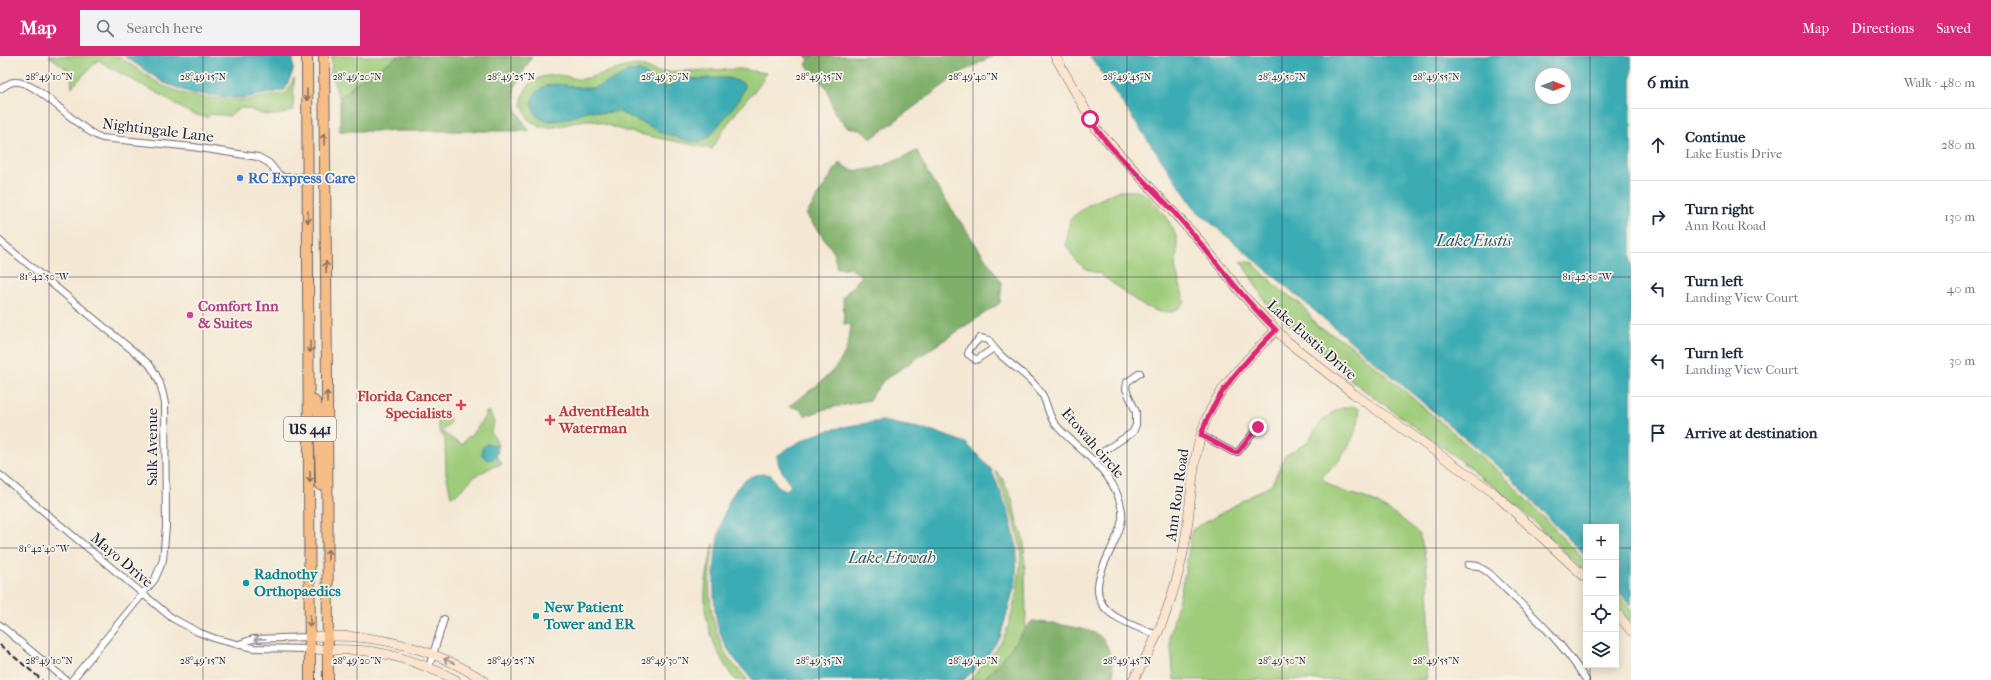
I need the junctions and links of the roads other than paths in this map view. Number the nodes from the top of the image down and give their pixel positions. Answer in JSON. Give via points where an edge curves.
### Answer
{"nodes":[{"id":1,"x":307,"y":56,"type":"edge"},
{"id":2,"x":324,"y":56,"type":"edge"},
{"id":3,"x":1055,"y":56,"type":"edge"},
{"id":4,"x":0,"y":89,"type":"edge"},
{"id":5,"x":307,"y":178,"type":"junction"},
{"id":6,"x":324,"y":178,"type":"junction"},
{"id":7,"x":0,"y":241,"type":"edge"},
{"id":8,"x":1276,"y":330,"type":"junction"},
{"id":9,"x":994,"y":348,"type":"dead end"},
{"id":10,"x":1140,"y":373,"type":"dead end"},
{"id":11,"x":310,"y":398,"type":"junction"},
{"id":12,"x":1258,"y":427,"type":"dead end"},
{"id":13,"x":1201,"y":435,"type":"junction"},
{"id":14,"x":1094,"y":462,"type":"junction"},
{"id":15,"x":0,"y":475,"type":"edge"},
{"id":16,"x":328,"y":516,"type":"junction"},
{"id":17,"x":1468,"y":565,"type":"dead end"},
{"id":18,"x":1583,"y":575,"type":"edge"},
{"id":19,"x":143,"y":594,"type":"junction"},
{"id":20,"x":1619,"y":616,"type":"edge"},
{"id":21,"x":444,"y":619,"type":"dead end"},
{"id":22,"x":0,"y":625,"type":"edge"},
{"id":23,"x":1631,"y":631,"type":"edge"},
{"id":24,"x":328,"y":635,"type":"junction"},
{"id":25,"x":1157,"y":635,"type":"junction"},
{"id":26,"x":310,"y":637,"type":"junction"},
{"id":27,"x":240,"y":644,"type":"junction"},
{"id":28,"x":310,"y":649,"type":"junction"},
{"id":29,"x":328,"y":650,"type":"junction"},
{"id":30,"x":434,"y":654,"type":"junction"},
{"id":31,"x":429,"y":667,"type":"junction"},
{"id":32,"x":66,"y":680,"type":"edge"},
{"id":33,"x":72,"y":680,"type":"edge"},
{"id":34,"x":310,"y":680,"type":"edge"},
{"id":35,"x":328,"y":680,"type":"edge"},
{"id":36,"x":456,"y":680,"type":"edge"},
{"id":37,"x":483,"y":680,"type":"edge"},
{"id":38,"x":1133,"y":680,"type":"edge"},
{"id":39,"x":1586,"y":680,"type":"edge"}],
"edges":[{"from":1,"to":5,"type":"main road","number":"US 441","one_way":true},
{"from":6,"to":2,"type":"main road","number":"US 441","one_way":true},
{"from":3,"to":8,"type":"street","name":"Lake Eustis Drive","via":[[1097,130],[1183,223]]},
{"from":4,"to":5,"type":"street","name":"Nightingale Lane","via":[[12,82],[23,83],[38,91],[88,132],[102,138],[193,147],[258,157],[269,163],[280,176]]},
{"from":5,"to":6,"type":"street","name":"Nightingale Lane"},
{"from":5,"to":11,"type":"main road","number":"US 441","one_way":true},
{"from":16,"to":6,"type":"main road","number":"US 441","one_way":true},
{"from":7,"to":19,"type":"street","name":"Salk Avenue","via":[[150,364],[160,380],[165,404],[165,549],[160,570]]},
{"from":8,"to":13,"type":"street","name":"Ann Rou Road","via":[[1222,390],[1206,419]]},
{"from":8,"to":18,"type":"street","name":"Lake Eustis Drive","via":[[1354,394],[1494,493]]},
{"from":9,"to":14,"type":"street","name":"Etowah circle","via":[[1034,383],[1044,395],[1053,420]]},
{"from":10,"to":14,"type":"street","via":[[1127,382],[1126,389],[1136,412],[1133,432],[1104,451]]},
{"from":11,"to":16,"type":"main road","via":[[315,402],[319,412],[321,506]]},
{"from":11,"to":26,"type":"main road","number":"US 441","one_way":true},
{"from":12,"to":13,"type":"street","via":[[1238,452],[1233,452]]},
{"from":13,"to":25,"type":"street","name":"Ann Rou Road","via":[[1179,569],[1168,609]]},
{"from":14,"to":25,"type":"street","name":"Etowah circle","via":[[1114,486],[1122,510],[1117,535],[1101,569],[1097,589],[1100,602],[1106,610],[1122,621]]},
{"from":15,"to":19,"type":"street","name":"Mayo Drive"},
{"from":24,"to":16,"type":"main road","number":"US 441","one_way":true},
{"from":17,"to":39,"type":"street","via":[[1478,566],[1489,573],[1547,628]]},
{"from":19,"to":27,"type":"street","name":"Mayo Drive","via":[[182,625],[216,639]]},
{"from":19,"to":33,"type":"street","name":"Salk Avenue"},
{"from":20,"to":23,"type":"street"},
{"from":21,"to":30,"type":"street"},
{"from":22,"to":32,"type":"street"},
{"from":24,"to":26,"type":"street"},
{"from":24,"to":29,"type":"main road","number":"US 441"},
{"from":24,"to":30,"type":"street","via":[[383,640]]},
{"from":25,"to":38,"type":"street","name":"Ann Rou Road"},
{"from":26,"to":27,"type":"street","name":"Mayo Drive","one_way":true,"via":[[253,639]]},
{"from":26,"to":28,"type":"main road","number":"US 441"},
{"from":27,"to":28,"type":"street","name":"Mayo Drive","via":[[253,648]]},
{"from":28,"to":29,"type":"street"},
{"from":28,"to":34,"type":"main road","number":"US 441"},
{"from":29,"to":31,"type":"street","via":[[375,652]]},
{"from":29,"to":35,"type":"main road","number":"US 441"},
{"from":30,"to":31,"type":"street"},
{"from":37,"to":30,"type":"street","one_way":true},
{"from":31,"to":36,"type":"street"}]}
